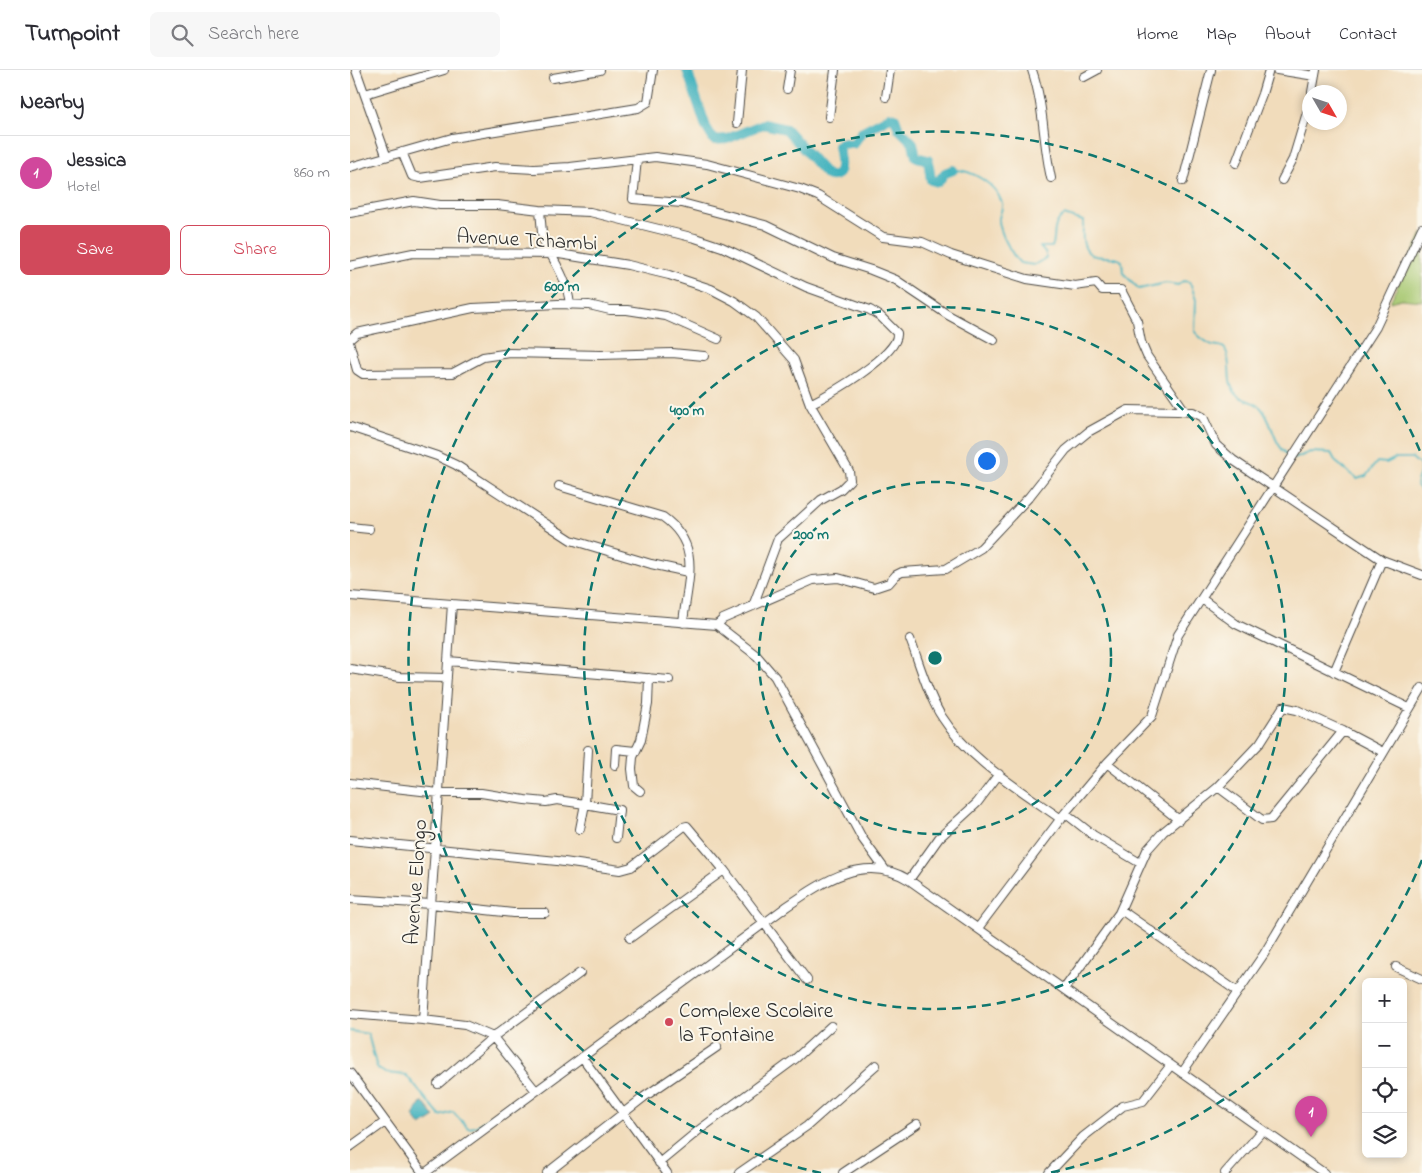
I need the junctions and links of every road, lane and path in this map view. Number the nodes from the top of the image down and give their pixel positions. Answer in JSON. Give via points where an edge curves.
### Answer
{"nodes":[{"id":1,"x":356,"y":70,"type":"edge"},
{"id":2,"x":444,"y":70,"type":"edge"},
{"id":3,"x":600,"y":70,"type":"edge"},
{"id":4,"x":653,"y":70,"type":"edge"},
{"id":5,"x":742,"y":70,"type":"edge"},
{"id":6,"x":790,"y":70,"type":"edge"},
{"id":7,"x":835,"y":70,"type":"edge"},
{"id":8,"x":890,"y":70,"type":"edge"},
{"id":9,"x":1032,"y":70,"type":"edge"},
{"id":10,"x":1097,"y":70,"type":"edge"},
{"id":11,"x":1211,"y":70,"type":"edge"},
{"id":12,"x":1269,"y":70,"type":"edge"},
{"id":13,"x":1277,"y":70,"type":"edge"},
{"id":14,"x":1315,"y":73,"type":"edge"},
{"id":15,"x":1084,"y":77,"type":"dead end"},
{"id":16,"x":553,"y":78,"type":"dead end"},
{"id":17,"x":787,"y":89,"type":"dead end"},
{"id":18,"x":365,"y":94,"type":"junction"},
{"id":19,"x":886,"y":97,"type":"dead end"},
{"id":20,"x":829,"y":117,"type":"dead end"},
{"id":21,"x":737,"y":123,"type":"dead end"},
{"id":22,"x":1302,"y":130,"type":"edge"},
{"id":23,"x":402,"y":152,"type":"junction"},
{"id":24,"x":386,"y":156,"type":"junction"},
{"id":25,"x":637,"y":158,"type":"junction"},
{"id":26,"x":1236,"y":162,"type":"dead end"},
{"id":27,"x":350,"y":167,"type":"edge"},
{"id":28,"x":1050,"y":178,"type":"dead end"},
{"id":29,"x":1282,"y":180,"type":"dead end"},
{"id":30,"x":1183,"y":181,"type":"dead end"},
{"id":31,"x":540,"y":210,"type":"junction"},
{"id":32,"x":350,"y":212,"type":"edge"},
{"id":33,"x":1422,"y":228,"type":"edge"},
{"id":34,"x":549,"y":253,"type":"junction"},
{"id":35,"x":350,"y":266,"type":"edge"},
{"id":36,"x":570,"y":305,"type":"junction"},
{"id":37,"x":350,"y":339,"type":"edge"},
{"id":38,"x":718,"y":339,"type":"dead end"},
{"id":39,"x":994,"y":340,"type":"dead end"},
{"id":40,"x":350,"y":345,"type":"edge"},
{"id":41,"x":704,"y":356,"type":"dead end"},
{"id":42,"x":810,"y":404,"type":"junction"},
{"id":43,"x":1185,"y":412,"type":"junction"},
{"id":44,"x":350,"y":427,"type":"edge"},
{"id":45,"x":559,"y":486,"type":"dead end"},
{"id":46,"x":1274,"y":486,"type":"junction"},
{"id":47,"x":350,"y":527,"type":"edge"},
{"id":48,"x":369,"y":529,"type":"dead end"},
{"id":49,"x":1382,"y":560,"type":"junction"},
{"id":50,"x":688,"y":572,"type":"junction"},
{"id":51,"x":1422,"y":575,"type":"edge"},
{"id":52,"x":350,"y":596,"type":"edge"},
{"id":53,"x":1202,"y":600,"type":"junction"},
{"id":54,"x":452,"y":604,"type":"junction"},
{"id":55,"x":753,"y":606,"type":"junction"},
{"id":56,"x":683,"y":623,"type":"junction"},
{"id":57,"x":717,"y":626,"type":"junction"},
{"id":58,"x":910,"y":639,"type":"dead end"},
{"id":59,"x":448,"y":661,"type":"junction"},
{"id":60,"x":350,"y":668,"type":"edge"},
{"id":61,"x":1334,"y":672,"type":"junction"},
{"id":62,"x":447,"y":678,"type":"junction"},
{"id":63,"x":649,"y":678,"type":"junction"},
{"id":64,"x":669,"y":680,"type":"dead end"},
{"id":65,"x":1422,"y":688,"type":"edge"},
{"id":66,"x":1409,"y":708,"type":"junction"},
{"id":67,"x":1343,"y":731,"type":"junction"},
{"id":68,"x":588,"y":750,"type":"dead end"},
{"id":69,"x":635,"y":751,"type":"junction"},
{"id":70,"x":1383,"y":752,"type":"junction"},
{"id":71,"x":1108,"y":763,"type":"junction"},
{"id":72,"x":615,"y":765,"type":"dead end"},
{"id":73,"x":999,"y":774,"type":"junction"},
{"id":74,"x":350,"y":783,"type":"edge"},
{"id":75,"x":1218,"y":787,"type":"junction"},
{"id":76,"x":640,"y":791,"type":"dead end"},
{"id":77,"x":439,"y":793,"type":"junction"},
{"id":78,"x":585,"y":804,"type":"junction"},
{"id":79,"x":1063,"y":816,"type":"junction"},
{"id":80,"x":1178,"y":820,"type":"junction"},
{"id":81,"x":580,"y":829,"type":"dead end"},
{"id":82,"x":616,"y":838,"type":"dead end"},
{"id":83,"x":350,"y":840,"type":"edge"},
{"id":84,"x":435,"y":848,"type":"junction"},
{"id":85,"x":1140,"y":863,"type":"junction"},
{"id":86,"x":724,"y":870,"type":"junction"},
{"id":87,"x":886,"y":871,"type":"junction"},
{"id":88,"x":910,"y":880,"type":"junction"},
{"id":89,"x":350,"y":899,"type":"edge"},
{"id":90,"x":431,"y":904,"type":"junction"},
{"id":91,"x":1121,"y":910,"type":"dead end"},
{"id":92,"x":544,"y":913,"type":"dead end"},
{"id":93,"x":764,"y":923,"type":"junction"},
{"id":94,"x":978,"y":928,"type":"junction"},
{"id":95,"x":630,"y":938,"type":"dead end"},
{"id":96,"x":1396,"y":967,"type":"dead end"},
{"id":97,"x":580,"y":973,"type":"dead end"},
{"id":98,"x":1422,"y":979,"type":"edge"},
{"id":99,"x":807,"y":980,"type":"dead end"},
{"id":100,"x":1064,"y":989,"type":"junction"},
{"id":101,"x":1238,"y":992,"type":"junction"},
{"id":102,"x":350,"y":1014,"type":"edge"},
{"id":103,"x":423,"y":1020,"type":"junction"},
{"id":104,"x":831,"y":1026,"type":"dead end"},
{"id":105,"x":493,"y":1037,"type":"junction"},
{"id":106,"x":717,"y":1047,"type":"dead end"},
{"id":107,"x":582,"y":1057,"type":"junction"},
{"id":108,"x":876,"y":1065,"type":"dead end"},
{"id":109,"x":1171,"y":1065,"type":"junction"},
{"id":110,"x":350,"y":1073,"type":"edge"},
{"id":111,"x":1182,"y":1073,"type":"junction"},
{"id":112,"x":438,"y":1084,"type":"dead end"},
{"id":113,"x":536,"y":1091,"type":"junction"},
{"id":114,"x":623,"y":1113,"type":"junction"},
{"id":115,"x":385,"y":1122,"type":"junction"},
{"id":116,"x":917,"y":1124,"type":"dead end"},
{"id":117,"x":1263,"y":1130,"type":"junction"},
{"id":118,"x":350,"y":1147,"type":"edge"},
{"id":119,"x":659,"y":1163,"type":"junction"},
{"id":120,"x":436,"y":1165,"type":"junction"},
{"id":121,"x":424,"y":1173,"type":"edge"},
{"id":122,"x":442,"y":1173,"type":"edge"},
{"id":123,"x":547,"y":1173,"type":"edge"},
{"id":124,"x":666,"y":1173,"type":"edge"},
{"id":125,"x":739,"y":1173,"type":"edge"},
{"id":126,"x":843,"y":1173,"type":"edge"},
{"id":127,"x":1049,"y":1173,"type":"edge"},
{"id":128,"x":1225,"y":1173,"type":"edge"},
{"id":129,"x":1324,"y":1173,"type":"edge"}],
"edges":[{"from":1,"to":18,"type":"street"},
{"from":2,"to":18,"type":"street"},
{"from":3,"to":16,"type":"street"},
{"from":4,"to":23,"type":"street","via":[[648,102],[638,108],[452,138]]},
{"from":5,"to":21,"type":"street"},
{"from":6,"to":17,"type":"street"},
{"from":7,"to":20,"type":"street"},
{"from":8,"to":19,"type":"street"},
{"from":9,"to":28,"type":"street","via":[[1044,120]]},
{"from":10,"to":15,"type":"street"},
{"from":11,"to":30,"type":"street"},
{"from":12,"to":26,"type":"street"},
{"from":13,"to":14,"type":"street"},
{"from":18,"to":24,"type":"street"},
{"from":22,"to":29,"type":"street"},
{"from":23,"to":24,"type":"street"},
{"from":23,"to":25,"type":"street","via":[[412,176],[420,178],[495,167],[570,167]]},
{"from":24,"to":27,"type":"street"},
{"from":25,"to":39,"type":"street","via":[[633,199],[682,203],[766,225],[833,258],[896,280],[948,315]]},
{"from":25,"to":43,"type":"street","via":[[655,157],[707,164],[800,189],[818,196],[883,237],[922,242],[951,255],[1024,278],[1076,286],[1096,283],[1102,290],[1121,290],[1137,321],[1146,356]]},
{"from":31,"to":32,"type":"street","via":[[414,201]]},
{"from":31,"to":34,"type":"street","via":[[542,232]]},
{"from":31,"to":42,"type":"street","via":[[590,212],[704,241],[880,316],[897,333],[891,348],[874,364]]},
{"from":33,"to":46,"type":"street","via":[[1376,327]]},
{"from":34,"to":35,"type":"street","name":"Avenue Tchambi","via":[[413,253]]},
{"from":34,"to":36,"type":"street","via":[[566,284]]},
{"from":34,"to":42,"type":"street","name":"Avenue Tchambi","via":[[669,275],[711,289],[734,301],[756,317],[794,360]]},
{"from":36,"to":37,"type":"street","via":[[473,308],[357,333]]},
{"from":36,"to":38,"type":"street","via":[[666,316]]},
{"from":40,"to":41,"type":"street","via":[[357,370],[363,374],[453,373],[483,358],[510,353],[672,353]]},
{"from":42,"to":55,"type":"street","name":"Avenue Tchambi","via":[[849,471],[850,480],[821,500],[778,539]]},
{"from":43,"to":46,"type":"street","via":[[1203,417],[1216,445]]},
{"from":43,"to":55,"type":"street","via":[[1128,410],[1088,432],[1064,452],[984,546],[946,569],[902,572],[890,583],[874,588],[838,578],[816,579]]},
{"from":44,"to":50,"type":"street","via":[[456,465],[576,543]]},
{"from":45,"to":50,"type":"street","via":[[663,517],[676,526],[686,542],[690,560]]},
{"from":46,"to":49,"type":"street"},
{"from":46,"to":53,"type":"street"},
{"from":47,"to":48,"type":"street"},
{"from":49,"to":51,"type":"street"},
{"from":49,"to":61,"type":"street"},
{"from":50,"to":56,"type":"street"},
{"from":52,"to":54,"type":"street"},
{"from":53,"to":61,"type":"street","via":[[1236,624]]},
{"from":53,"to":71,"type":"street","via":[[1176,640],[1152,716]]},
{"from":54,"to":56,"type":"street"},
{"from":54,"to":59,"type":"street","name":"Avenue Elongo"},
{"from":55,"to":57,"type":"street"},
{"from":56,"to":57,"type":"street"},
{"from":57,"to":87,"type":"street","via":[[757,656],[775,677],[862,838]]},
{"from":58,"to":73,"type":"street","via":[[941,716],[970,751]]},
{"from":59,"to":62,"type":"street","name":"Avenue Elongo"},
{"from":59,"to":63,"type":"street"},
{"from":60,"to":62,"type":"street","via":[[400,677]]},
{"from":61,"to":66,"type":"street"},
{"from":62,"to":77,"type":"street","name":"Avenue Elongo"},
{"from":63,"to":64,"type":"street"},
{"from":63,"to":69,"type":"street","via":[[648,704],[641,740]]},
{"from":65,"to":66,"type":"street"},
{"from":66,"to":70,"type":"street"},
{"from":67,"to":70,"type":"street"},
{"from":67,"to":75,"type":"street","via":[[1283,707],[1260,743]]},
{"from":67,"to":75,"type":"street","via":[[1271,819],[1262,820]]},
{"from":68,"to":78,"type":"street"},
{"from":69,"to":72,"type":"street","via":[[616,749]]},
{"from":69,"to":76,"type":"street","via":[[633,779],[634,786]]},
{"from":70,"to":101,"type":"street","via":[[1264,954]]},
{"from":71,"to":79,"type":"street"},
{"from":71,"to":80,"type":"street"},
{"from":73,"to":79,"type":"street"},
{"from":73,"to":88,"type":"street","via":[[977,803],[939,838]]},
{"from":74,"to":77,"type":"street"},
{"from":75,"to":80,"type":"street"},
{"from":77,"to":78,"type":"street","via":[[481,793]]},
{"from":77,"to":84,"type":"street","name":"Avenue Elongo"},
{"from":78,"to":81,"type":"street"},
{"from":78,"to":82,"type":"street","via":[[618,809]]},
{"from":79,"to":85,"type":"street"},
{"from":79,"to":94,"type":"street"},
{"from":80,"to":85,"type":"street","via":[[1163,832]]},
{"from":83,"to":84,"type":"street"},
{"from":84,"to":86,"type":"street","via":[[620,870],[631,867],[687,826]]},
{"from":84,"to":90,"type":"street","name":"Avenue Elongo"},
{"from":85,"to":100,"type":"street","via":[[1119,913]]},
{"from":86,"to":93,"type":"street"},
{"from":86,"to":95,"type":"street"},
{"from":87,"to":88,"type":"street"},
{"from":87,"to":93,"type":"street","via":[[861,870],[831,878]]},
{"from":88,"to":94,"type":"street"},
{"from":89,"to":90,"type":"street"},
{"from":90,"to":92,"type":"street"},
{"from":90,"to":103,"type":"street","name":"Avenue Elongo"},
{"from":91,"to":101,"type":"street"},
{"from":93,"to":99,"type":"street"},
{"from":93,"to":107,"type":"street"},
{"from":94,"to":100,"type":"street"},
{"from":96,"to":98,"type":"street"},
{"from":97,"to":105,"type":"street"},
{"from":100,"to":109,"type":"street"},
{"from":101,"to":111,"type":"street"},
{"from":102,"to":103,"type":"street"},
{"from":103,"to":105,"type":"street","via":[[465,1025]]},
{"from":104,"to":119,"type":"street","via":[[795,1059]]},
{"from":105,"to":112,"type":"street"},
{"from":105,"to":113,"type":"street"},
{"from":106,"to":114,"type":"street"},
{"from":107,"to":113,"type":"street"},
{"from":107,"to":114,"type":"street"},
{"from":108,"to":125,"type":"street","via":[[812,1122]]},
{"from":109,"to":111,"type":"street"},
{"from":109,"to":127,"type":"street","via":[[1143,1101],[1123,1106],[1083,1137]]},
{"from":110,"to":115,"type":"street"},
{"from":111,"to":117,"type":"street"},
{"from":113,"to":120,"type":"street"},
{"from":114,"to":119,"type":"street"},
{"from":114,"to":123,"type":"street"},
{"from":115,"to":118,"type":"street"},
{"from":115,"to":121,"type":"street"},
{"from":116,"to":126,"type":"street"},
{"from":117,"to":128,"type":"street"},
{"from":117,"to":129,"type":"street"},
{"from":119,"to":124,"type":"street"},
{"from":120,"to":121,"type":"street"},
{"from":120,"to":122,"type":"street"}]}
